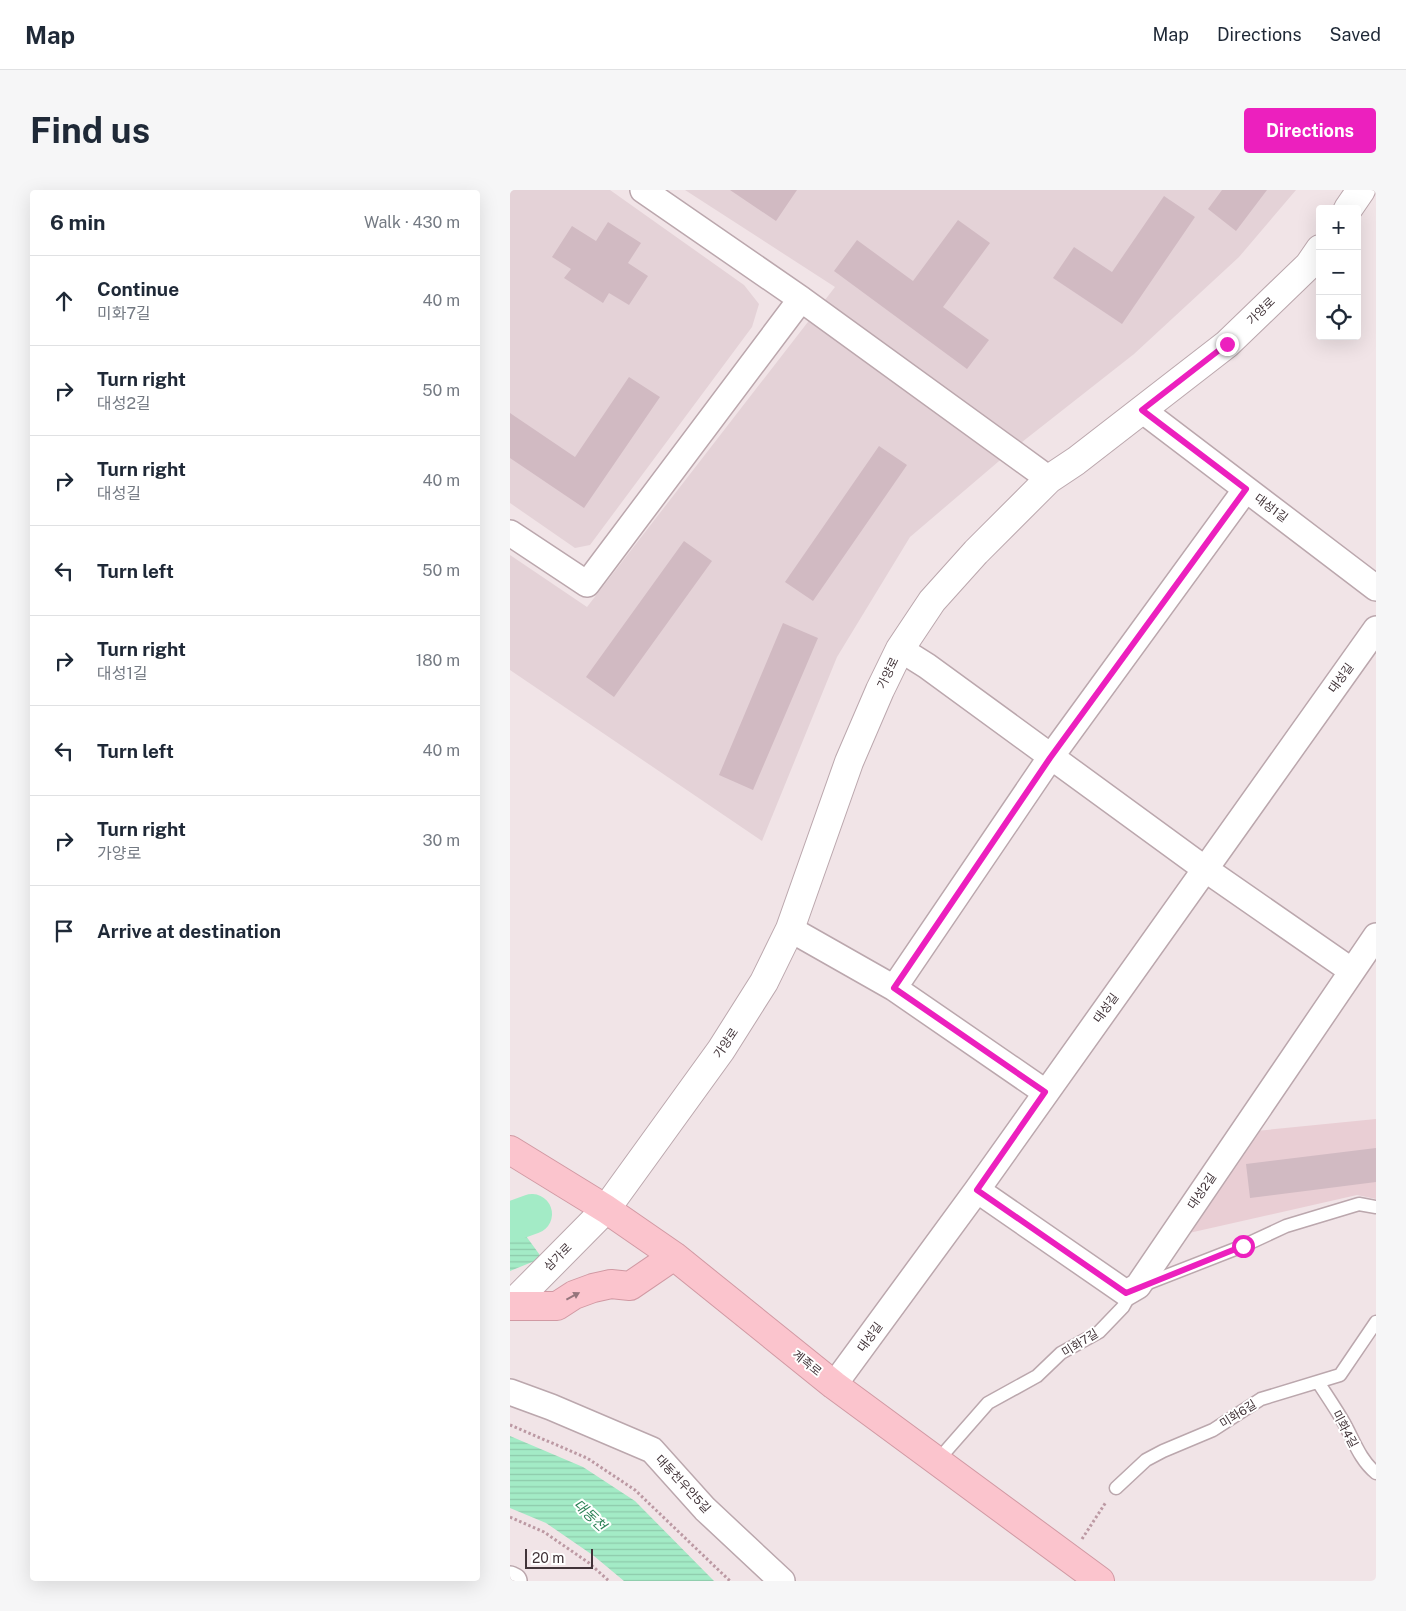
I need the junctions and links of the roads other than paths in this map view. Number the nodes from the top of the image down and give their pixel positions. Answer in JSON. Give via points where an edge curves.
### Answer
{"nodes":[{"id":1,"x":643,"y":190,"type":"edge"},
{"id":2,"x":1361,"y":190,"type":"edge"},
{"id":3,"x":1351,"y":205,"type":"edge"},
{"id":4,"x":1319,"y":250,"type":"edge"},
{"id":5,"x":802,"y":299,"type":"junction"},
{"id":6,"x":1142,"y":410,"type":"junction"},
{"id":7,"x":1049,"y":479,"type":"junction"},
{"id":8,"x":1246,"y":489,"type":"junction"},
{"id":9,"x":510,"y":532,"type":"edge"},
{"id":10,"x":1376,"y":588,"type":"edge"},
{"id":11,"x":1376,"y":630,"type":"edge"},
{"id":12,"x":900,"y":649,"type":"junction"},
{"id":13,"x":1050,"y":758,"type":"junction"},
{"id":14,"x":1205,"y":869,"type":"junction"},
{"id":15,"x":790,"y":929,"type":"junction"},
{"id":16,"x":1376,"y":936,"type":"edge"},
{"id":17,"x":1352,"y":971,"type":"junction"},
{"id":18,"x":894,"y":988,"type":"junction"},
{"id":19,"x":1045,"y":1092,"type":"junction"},
{"id":20,"x":511,"y":1152,"type":"edge"},
{"id":21,"x":977,"y":1190,"type":"junction"},
{"id":22,"x":1376,"y":1207,"type":"edge"},
{"id":23,"x":606,"y":1209,"type":"junction"},
{"id":24,"x":674,"y":1256,"type":"junction"},
{"id":25,"x":1133,"y":1289,"type":"junction"},
{"id":26,"x":510,"y":1306,"type":"edge"},
{"id":27,"x":1374,"y":1330,"type":"edge"},
{"id":28,"x":1318,"y":1382,"type":"junction"},
{"id":29,"x":834,"y":1385,"type":"junction"},
{"id":30,"x":510,"y":1392,"type":"edge"},
{"id":31,"x":938,"y":1460,"type":"junction"},
{"id":32,"x":1376,"y":1473,"type":"edge"},
{"id":33,"x":1116,"y":1488,"type":"dead end"},
{"id":34,"x":510,"y":1580,"type":"edge"},
{"id":35,"x":514,"y":1581,"type":"edge"},
{"id":36,"x":782,"y":1581,"type":"edge"},
{"id":37,"x":1100,"y":1581,"type":"edge"}],
"edges":[{"from":1,"to":5,"type":"street"},
{"from":2,"to":3,"type":"street"},
{"from":4,"to":6,"type":"street","name":"가양로","via":[[1309,265],[1227,344]]},
{"from":5,"to":7,"type":"street"},
{"from":5,"to":9,"type":"street","via":[[587,584]]},
{"from":6,"to":7,"type":"street","name":"가양로"},
{"from":6,"to":8,"type":"street"},
{"from":7,"to":12,"type":"street","name":"가양로","via":[[932,601]]},
{"from":8,"to":10,"type":"street","name":"대성1길"},
{"from":8,"to":13,"type":"street","name":"대성1길"},
{"from":11,"to":14,"type":"street","name":"대성길"},
{"from":12,"to":13,"type":"street"},
{"from":12,"to":15,"type":"street","name":"가양로","via":[[848,762]]},
{"from":13,"to":14,"type":"street"},
{"from":13,"to":18,"type":"street","name":"대성1길"},
{"from":14,"to":17,"type":"street"},
{"from":14,"to":19,"type":"street","name":"대성길"},
{"from":15,"to":18,"type":"street"},
{"from":15,"to":23,"type":"street","name":"가양로","via":[[764,982],[721,1050]]},
{"from":16,"to":17,"type":"street","name":"대성2길"},
{"from":17,"to":25,"type":"street","name":"대성2길"},
{"from":18,"to":19,"type":"street"},
{"from":19,"to":21,"type":"street","name":"대성길"},
{"from":20,"to":23,"type":"main road","name":"계족로"},
{"from":21,"to":25,"type":"street","via":[[1126,1293]]},
{"from":21,"to":29,"type":"street","name":"대성길"},
{"from":22,"to":25,"type":"lane","via":[[1359,1204],[1286,1226]]},
{"from":23,"to":24,"type":"main road","name":"계족로"},
{"from":23,"to":26,"type":"street","name":"삼가로"},
{"from":26,"to":24,"type":"main road","one_way":true,"via":[[557,1306],[592,1288],[611,1284],[630,1286]]},
{"from":24,"to":29,"type":"main road","name":"계족로"},
{"from":25,"to":31,"type":"lane","name":"미화7길","via":[[1124,1307],[1099,1332],[1061,1353],[1037,1376],[988,1404]]},
{"from":27,"to":28,"type":"lane","name":"미화6길","via":[[1340,1375]]},
{"from":28,"to":32,"type":"lane","name":"미화4길","via":[[1358,1452]]},
{"from":28,"to":33,"type":"lane","name":"미화6길","via":[[1261,1400],[1213,1430],[1162,1451],[1146,1460]]},
{"from":29,"to":31,"type":"main road","name":"계족로"},
{"from":30,"to":36,"type":"street","name":"대동천우안5길","via":[[652,1450],[706,1509]]},
{"from":31,"to":37,"type":"main road","name":"계족로"},
{"from":34,"to":35,"type":"street"}]}
